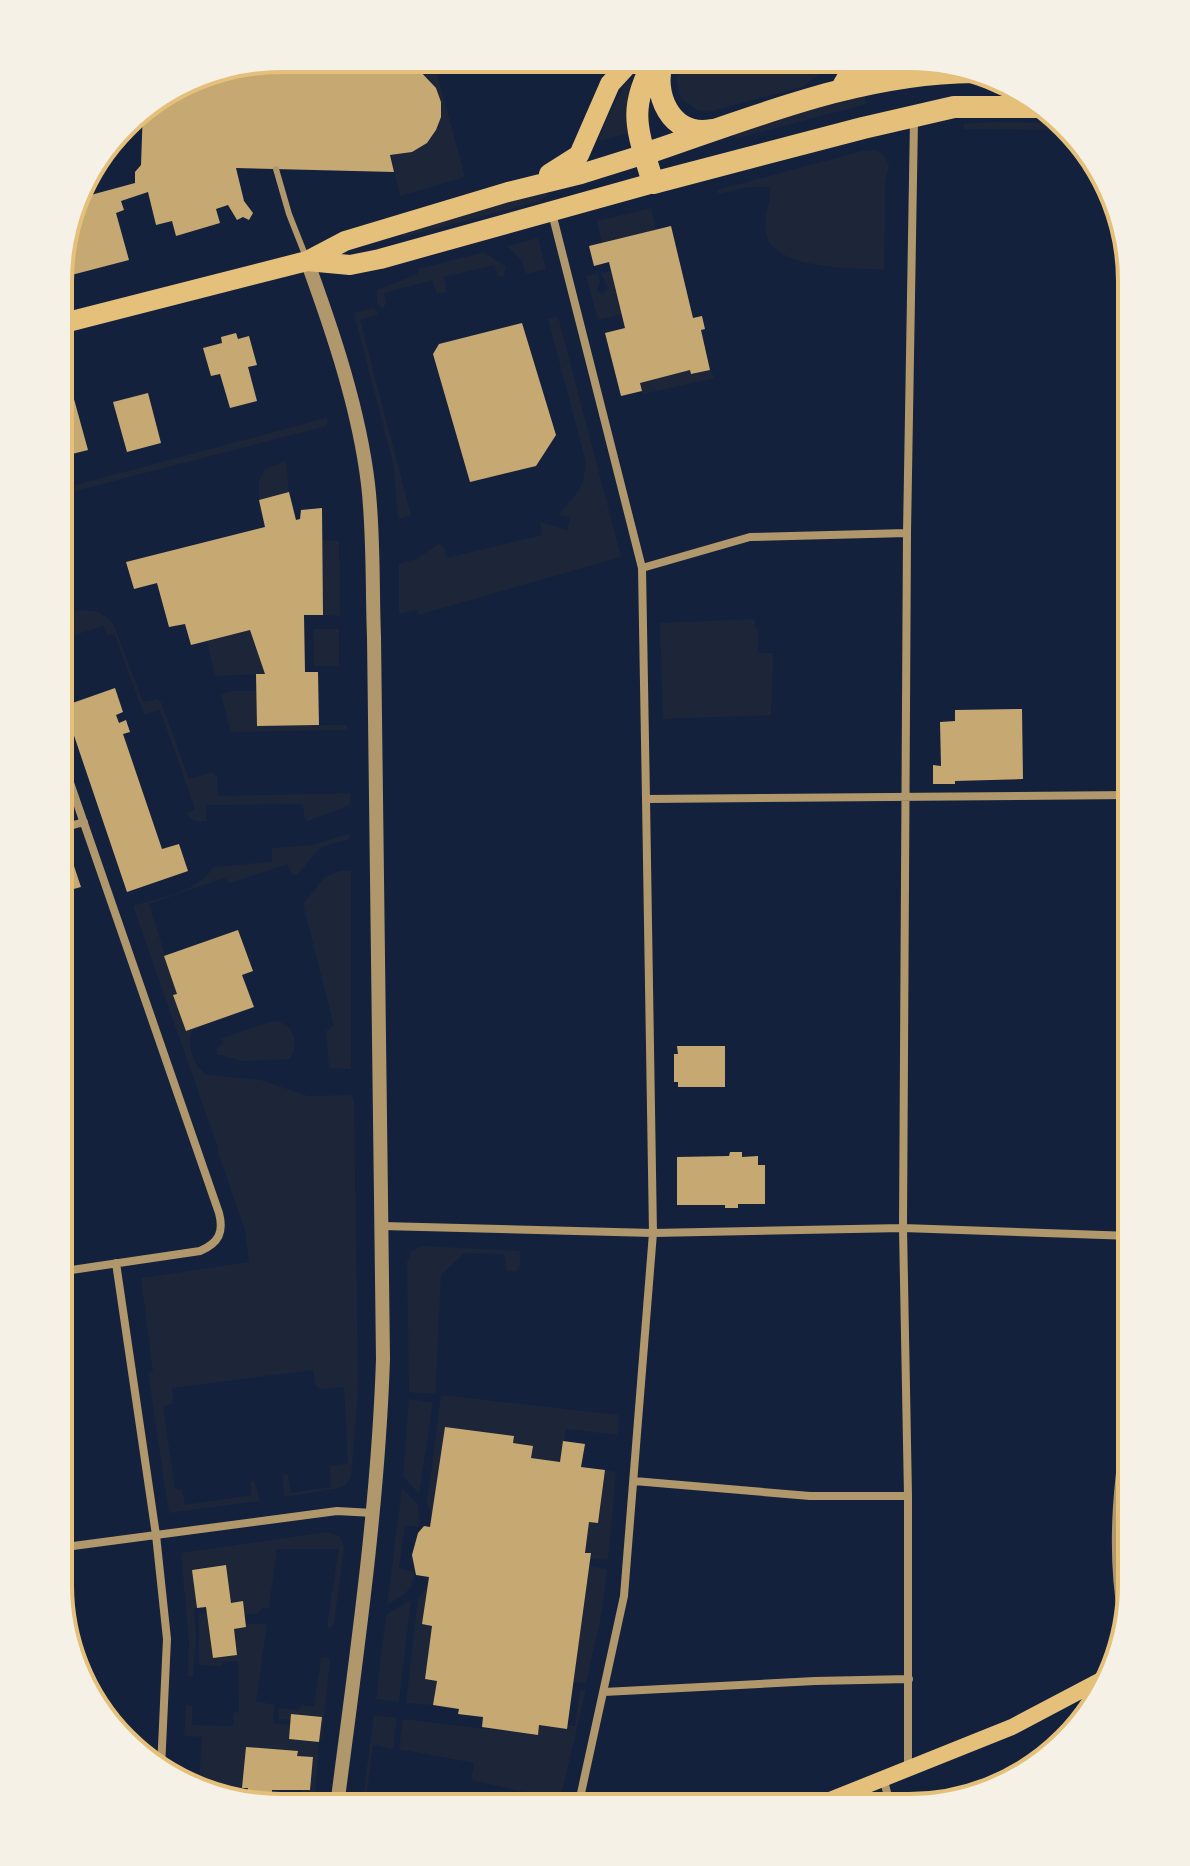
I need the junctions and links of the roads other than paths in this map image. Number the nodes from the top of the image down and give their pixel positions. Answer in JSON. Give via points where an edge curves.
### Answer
{"nodes":[{"id":1,"x":621,"y":72,"type":"edge"},
{"id":2,"x":649,"y":72,"type":"edge"},
{"id":3,"x":661,"y":72,"type":"edge"},
{"id":4,"x":851,"y":72,"type":"edge"},
{"id":5,"x":901,"y":72,"type":"edge"},
{"id":6,"x":916,"y":73,"type":"edge"},
{"id":7,"x":842,"y":88,"type":"junction"},
{"id":8,"x":1024,"y":107,"type":"edge"},
{"id":9,"x":915,"y":116,"type":"junction"},
{"id":10,"x":725,"y":127,"type":"junction"},
{"id":11,"x":645,"y":154,"type":"junction"},
{"id":12,"x":276,"y":169,"type":"dead end"},
{"id":13,"x":653,"y":183,"type":"junction"},
{"id":14,"x":508,"y":192,"type":"junction"},
{"id":15,"x":551,"y":212,"type":"junction"},
{"id":16,"x":307,"y":261,"type":"junction"},
{"id":17,"x":72,"y":321,"type":"edge"},
{"id":18,"x":907,"y":533,"type":"junction"},
{"id":19,"x":642,"y":568,"type":"junction"},
{"id":20,"x":72,"y":788,"type":"edge"},
{"id":21,"x":906,"y":795,"type":"junction"},
{"id":22,"x":1118,"y":795,"type":"edge"},
{"id":23,"x":646,"y":799,"type":"junction"},
{"id":24,"x":84,"y":822,"type":"junction"},
{"id":25,"x":72,"y":825,"type":"edge"},
{"id":26,"x":382,"y":1226,"type":"junction"},
{"id":27,"x":903,"y":1228,"type":"junction"},
{"id":28,"x":653,"y":1233,"type":"junction"},
{"id":29,"x":1118,"y":1236,"type":"edge"},
{"id":30,"x":116,"y":1263,"type":"junction"},
{"id":31,"x":72,"y":1270,"type":"edge"},
{"id":32,"x":634,"y":1481,"type":"junction"},
{"id":33,"x":908,"y":1496,"type":"junction"},
{"id":34,"x":373,"y":1513,"type":"junction"},
{"id":35,"x":156,"y":1535,"type":"junction"},
{"id":36,"x":72,"y":1546,"type":"edge"},
{"id":37,"x":909,"y":1679,"type":"junction"},
{"id":38,"x":1092,"y":1685,"type":"edge"},
{"id":39,"x":604,"y":1692,"type":"junction"},
{"id":40,"x":162,"y":1756,"type":"edge"},
{"id":41,"x":908,"y":1766,"type":"junction"},
{"id":42,"x":883,"y":1776,"type":"junction"},
{"id":43,"x":338,"y":1794,"type":"edge"},
{"id":44,"x":581,"y":1794,"type":"edge"},
{"id":45,"x":842,"y":1794,"type":"edge"},
{"id":46,"x":888,"y":1794,"type":"edge"}],
"edges":[{"from":1,"to":14,"type":"main road","via":[[610,84],[579,155]]},
{"from":2,"to":11,"type":"highway","via":[[636,108]]},
{"from":3,"to":10,"type":"highway","via":[[658,88],[669,113],[685,127]]},
{"from":4,"to":7,"type":"highway"},
{"from":5,"to":7,"type":"highway"},
{"from":6,"to":9,"type":"highway"},
{"from":7,"to":10,"type":"highway"},
{"from":8,"to":9,"type":"highway","via":[[954,107]]},
{"from":9,"to":13,"type":"highway"},
{"from":9,"to":18,"type":"street"},
{"from":10,"to":11,"type":"highway"},
{"from":11,"to":13,"type":"highway"},
{"from":11,"to":14,"type":"main road"},
{"from":12,"to":16,"type":"lane"},
{"from":13,"to":15,"type":"main road"},
{"from":14,"to":16,"type":"main road","via":[[345,241]]},
{"from":15,"to":16,"type":"main road","via":[[380,259],[350,265]]},
{"from":15,"to":19,"type":"street"},
{"from":16,"to":17,"type":"main road"},
{"from":16,"to":26,"type":"street","via":[[337,352],[368,486]]},
{"from":18,"to":19,"type":"street","via":[[750,537]]},
{"from":18,"to":21,"type":"street"},
{"from":19,"to":23,"type":"street"},
{"from":20,"to":24,"type":"street"},
{"from":21,"to":22,"type":"street"},
{"from":21,"to":23,"type":"street"},
{"from":21,"to":27,"type":"street"},
{"from":23,"to":28,"type":"street"},
{"from":24,"to":25,"type":"street"},
{"from":24,"to":30,"type":"street","via":[[222,1231],[215,1242],[191,1253]]},
{"from":26,"to":28,"type":"street"},
{"from":26,"to":34,"type":"street","via":[[381,1423]]},
{"from":27,"to":28,"type":"street"},
{"from":27,"to":29,"type":"street"},
{"from":27,"to":33,"type":"street"},
{"from":28,"to":32,"type":"street"},
{"from":30,"to":31,"type":"street"},
{"from":30,"to":35,"type":"street"},
{"from":32,"to":33,"type":"street","via":[[810,1496]]},
{"from":32,"to":39,"type":"street","via":[[624,1596]]},
{"from":33,"to":37,"type":"street"},
{"from":34,"to":35,"type":"street","via":[[337,1511]]},
{"from":34,"to":43,"type":"street"},
{"from":35,"to":36,"type":"street"},
{"from":35,"to":40,"type":"street","via":[[167,1639]]},
{"from":37,"to":39,"type":"street"},
{"from":37,"to":41,"type":"street"},
{"from":38,"to":41,"type":"main road","via":[[1012,1727]]},
{"from":39,"to":44,"type":"street"},
{"from":41,"to":42,"type":"main road"},
{"from":42,"to":45,"type":"main road"},
{"from":42,"to":46,"type":"street"}]}
